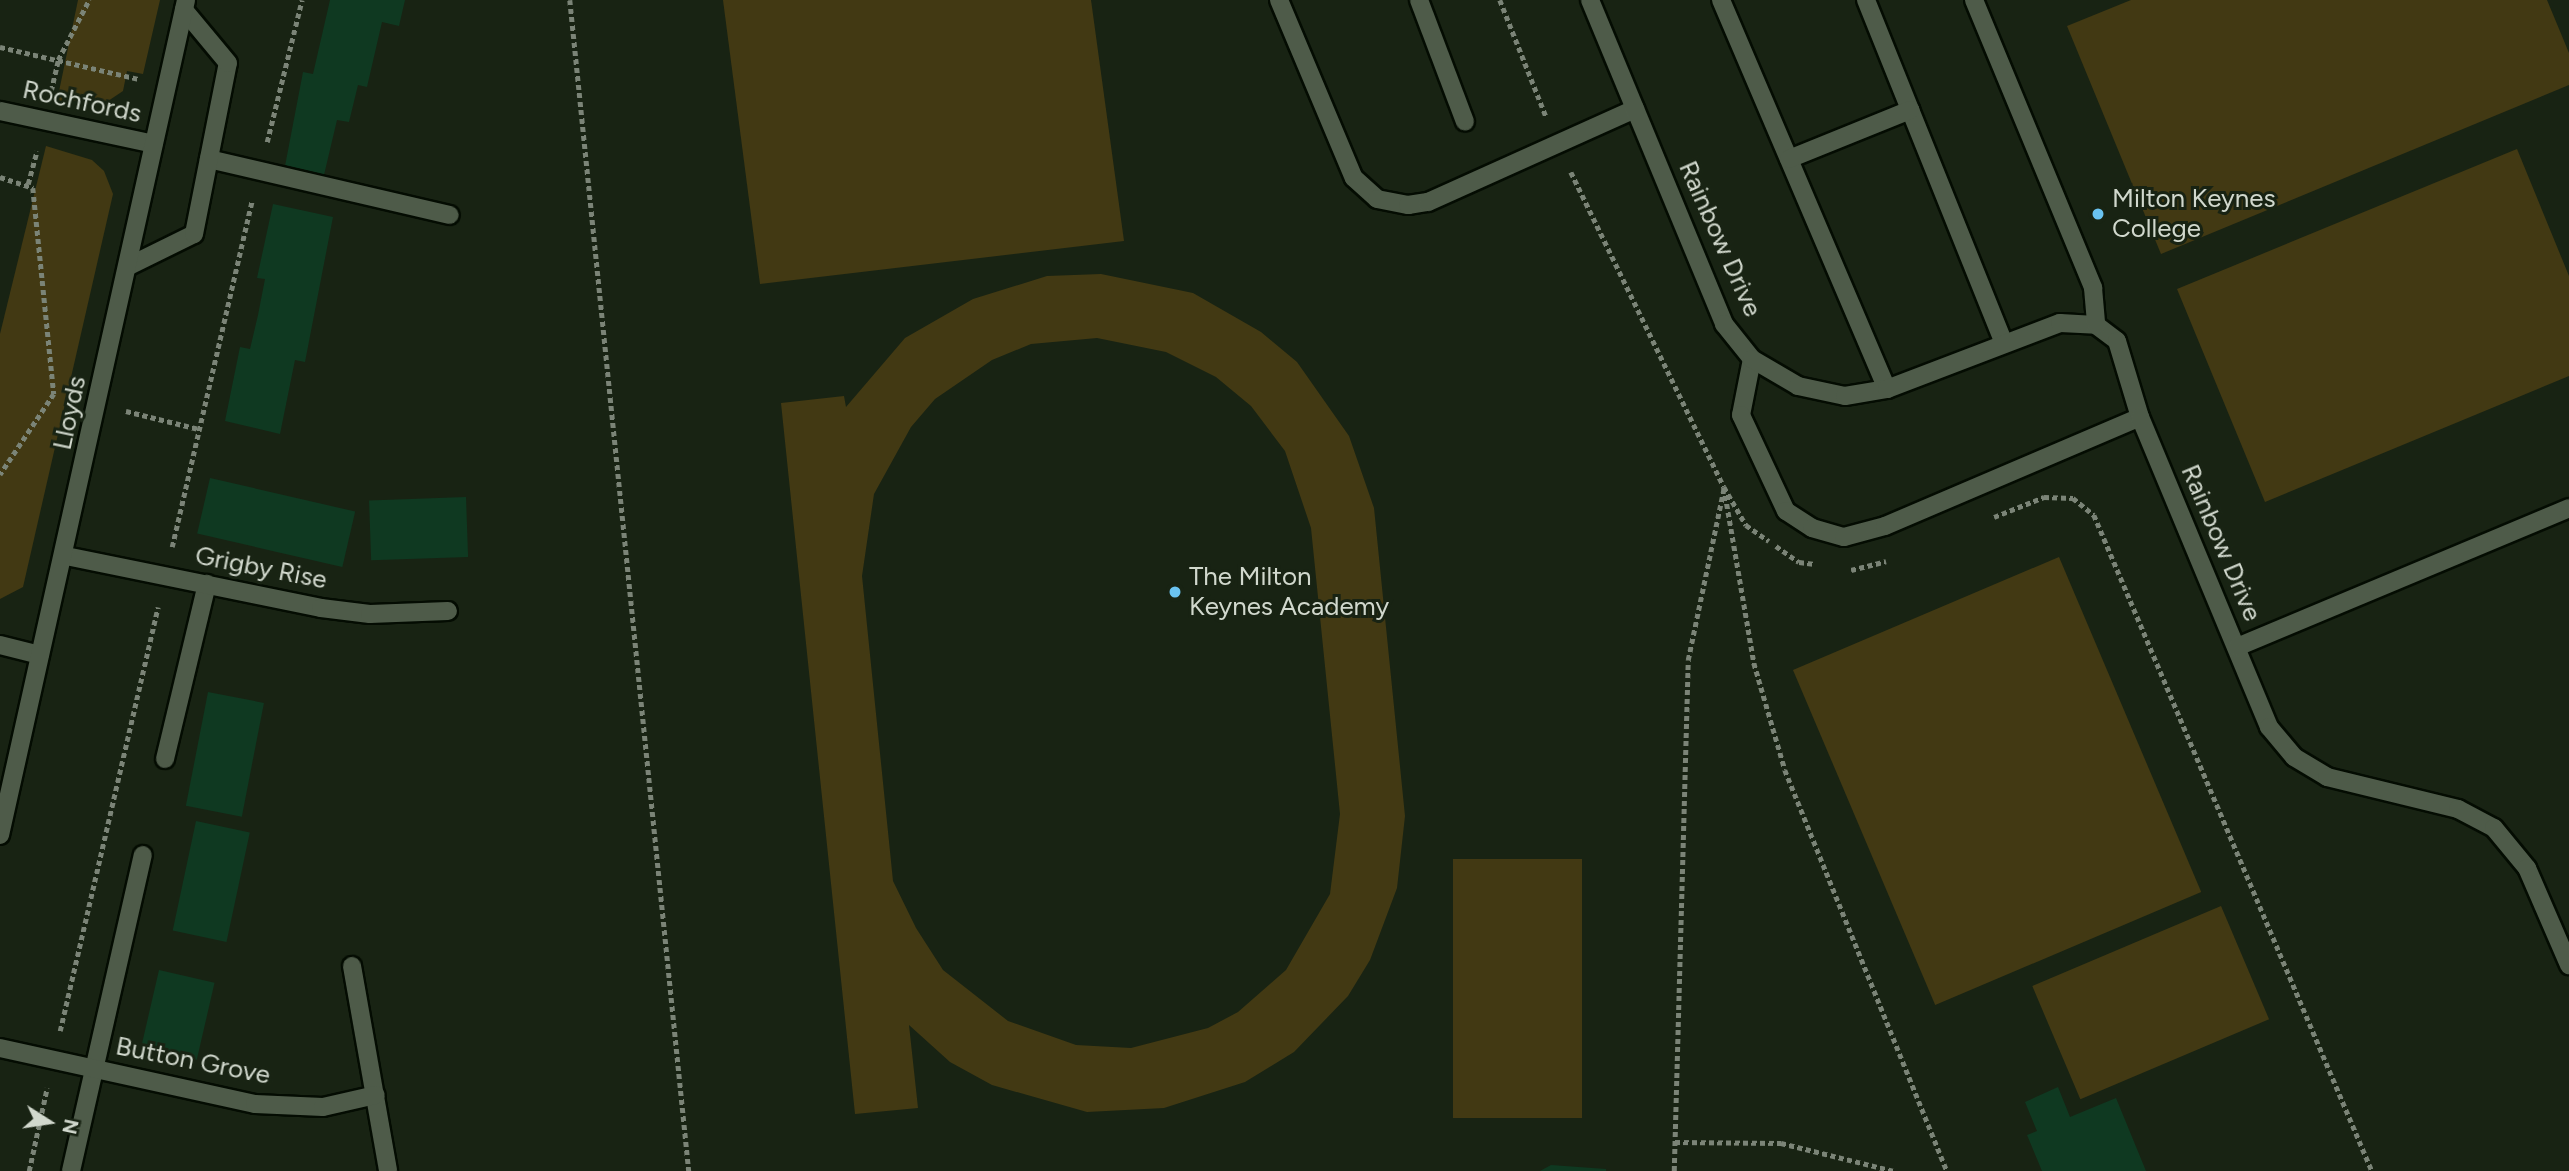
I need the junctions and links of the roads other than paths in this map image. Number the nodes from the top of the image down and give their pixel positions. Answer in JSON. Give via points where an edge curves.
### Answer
{"nodes":[{"id":1,"x":1279,"y":0,"type":"edge"},
{"id":2,"x":1419,"y":0,"type":"edge"},
{"id":3,"x":1721,"y":0,"type":"edge"},
{"id":4,"x":1866,"y":0,"type":"edge"},
{"id":5,"x":1594,"y":1,"type":"edge"},
{"id":6,"x":1978,"y":1,"type":"edge"},
{"id":7,"x":185,"y":5,"type":"edge"},
{"id":8,"x":1635,"y":110,"type":"junction"},
{"id":9,"x":1910,"y":110,"type":"junction"},
{"id":10,"x":0,"y":111,"type":"edge"},
{"id":11,"x":1465,"y":122,"type":"dead end"},
{"id":12,"x":153,"y":144,"type":"junction"},
{"id":13,"x":209,"y":159,"type":"junction"},
{"id":14,"x":1789,"y":159,"type":"junction"},
{"id":15,"x":450,"y":215,"type":"dead end"},
{"id":16,"x":129,"y":266,"type":"junction"},
{"id":17,"x":2096,"y":325,"type":"junction"},
{"id":18,"x":2004,"y":343,"type":"junction"},
{"id":19,"x":1752,"y":359,"type":"junction"},
{"id":20,"x":1887,"y":389,"type":"junction"},
{"id":21,"x":2140,"y":417,"type":"junction"},
{"id":22,"x":2569,"y":508,"type":"edge"},
{"id":23,"x":66,"y":556,"type":"junction"},
{"id":24,"x":207,"y":584,"type":"junction"},
{"id":25,"x":448,"y":611,"type":"dead end"},
{"id":26,"x":0,"y":645,"type":"edge"},
{"id":27,"x":2237,"y":647,"type":"junction"},
{"id":28,"x":40,"y":655,"type":"junction"},
{"id":29,"x":165,"y":759,"type":"dead end"},
{"id":30,"x":0,"y":835,"type":"edge"},
{"id":31,"x":143,"y":855,"type":"dead end"},
{"id":32,"x":2569,"y":965,"type":"edge"},
{"id":33,"x":352,"y":967,"type":"dead end"},
{"id":34,"x":0,"y":1048,"type":"edge"},
{"id":35,"x":94,"y":1068,"type":"junction"},
{"id":36,"x":376,"y":1094,"type":"junction"},
{"id":37,"x":71,"y":1171,"type":"edge"},
{"id":38,"x":388,"y":1171,"type":"edge"}],
"edges":[{"from":1,"to":8,"type":"street","via":[[1354,178],[1377,199],[1408,205],[1427,202]]},
{"from":2,"to":11,"type":"street"},
{"from":3,"to":14,"type":"street"},
{"from":4,"to":9,"type":"street"},
{"from":5,"to":8,"type":"street","name":"Rainbow Drive"},
{"from":6,"to":17,"type":"street","via":[[2093,288]]},
{"from":7,"to":12,"type":"street","name":"Lloyds"},
{"from":7,"to":13,"type":"street","via":[[228,63]]},
{"from":8,"to":19,"type":"street","name":"Rainbow Drive","via":[[1724,324]]},
{"from":9,"to":14,"type":"street"},
{"from":9,"to":18,"type":"street"},
{"from":10,"to":12,"type":"street","name":"Rochfords"},
{"from":12,"to":16,"type":"street","name":"Lloyds"},
{"from":13,"to":15,"type":"street"},
{"from":13,"to":16,"type":"street","via":[[194,234]]},
{"from":14,"to":20,"type":"street"},
{"from":16,"to":23,"type":"street","name":"Lloyds"},
{"from":17,"to":18,"type":"street","name":"Rainbow Drive","via":[[2060,323]]},
{"from":17,"to":21,"type":"street","name":"Rainbow Drive","via":[[2117,341]]},
{"from":18,"to":20,"type":"street","name":"Rainbow Drive"},
{"from":19,"to":20,"type":"street","name":"Rainbow Drive","via":[[1798,386],[1845,396]]},
{"from":19,"to":21,"type":"street","via":[[1741,415],[1786,511],[1812,528],[1844,537],[1885,526]]},
{"from":21,"to":27,"type":"street","name":"Rainbow Drive"},
{"from":22,"to":27,"type":"street","name":"Rainbow Drive"},
{"from":23,"to":24,"type":"street","name":"Grigby Rise"},
{"from":23,"to":28,"type":"street","name":"Lloyds"},
{"from":24,"to":25,"type":"street","name":"Grigby Rise","via":[[370,614]]},
{"from":24,"to":29,"type":"street"},
{"from":26,"to":28,"type":"street"},
{"from":27,"to":32,"type":"street","via":[[2269,727],[2294,757],[2327,777],[2458,809],[2494,828],[2526,868]]},
{"from":28,"to":30,"type":"street","name":"Lloyds"},
{"from":31,"to":35,"type":"street"},
{"from":33,"to":36,"type":"street"},
{"from":34,"to":35,"type":"street","name":"Button Grove"},
{"from":35,"to":36,"type":"street","name":"Button Grove","via":[[255,1104],[323,1107]]},
{"from":35,"to":37,"type":"street"},
{"from":36,"to":38,"type":"street"}]}
